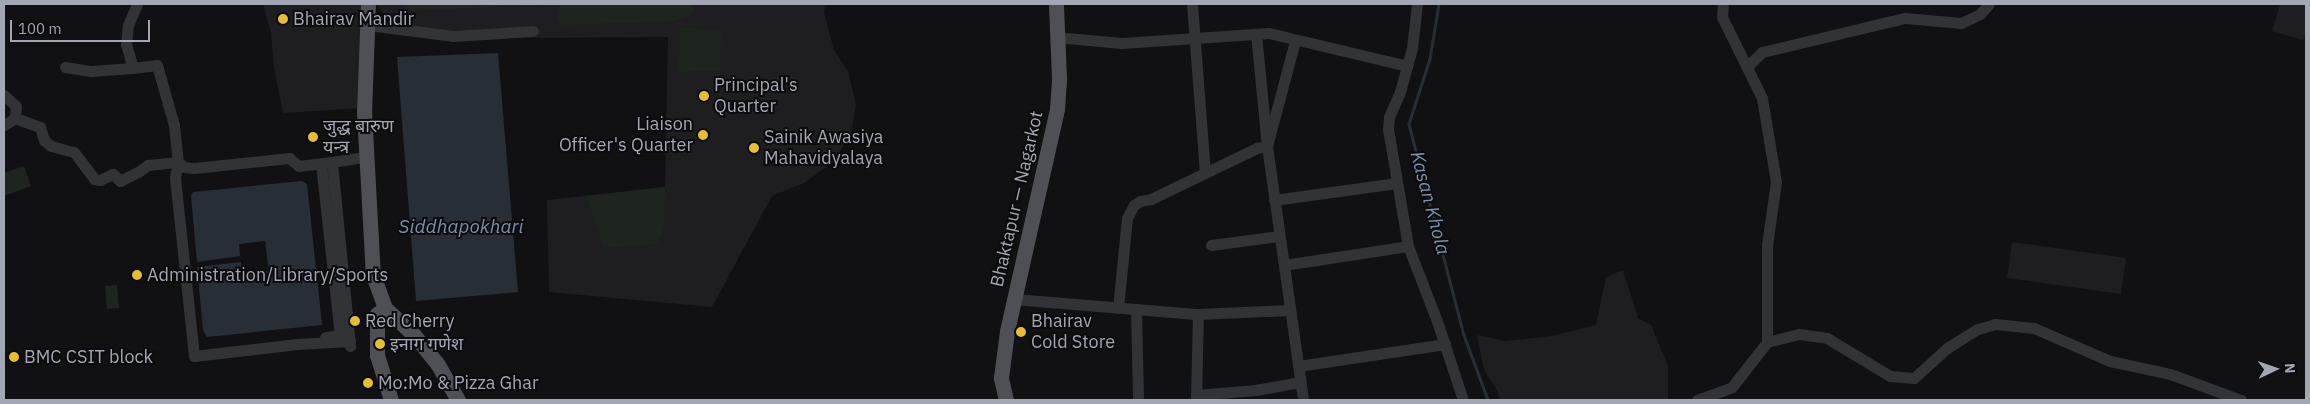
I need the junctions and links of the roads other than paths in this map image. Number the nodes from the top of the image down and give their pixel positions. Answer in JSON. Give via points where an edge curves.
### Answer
{"nodes":[{"id":1,"x":137,"y":4,"type":"edge"},
{"id":2,"x":368,"y":4,"type":"edge"},
{"id":3,"x":1056,"y":4,"type":"edge"},
{"id":4,"x":1192,"y":4,"type":"edge"},
{"id":5,"x":1417,"y":4,"type":"edge"},
{"id":6,"x":1723,"y":4,"type":"edge"},
{"id":7,"x":1989,"y":4,"type":"edge"},
{"id":8,"x":368,"y":25,"type":"junction"},
{"id":9,"x":533,"y":31,"type":"dead end"},
{"id":10,"x":1256,"y":34,"type":"junction"},
{"id":11,"x":1056,"y":37,"type":"junction"},
{"id":12,"x":1194,"y":40,"type":"junction"},
{"id":13,"x":1295,"y":41,"type":"junction"},
{"id":14,"x":1408,"y":66,"type":"junction"},
{"id":15,"x":1748,"y":66,"type":"junction"},
{"id":16,"x":65,"y":67,"type":"dead end"},
{"id":17,"x":133,"y":68,"type":"junction"},
{"id":18,"x":4,"y":95,"type":"edge"},
{"id":19,"x":15,"y":118,"type":"junction"},
{"id":20,"x":4,"y":125,"type":"edge"},
{"id":21,"x":1267,"y":146,"type":"junction"},
{"id":22,"x":365,"y":157,"type":"junction"},
{"id":23,"x":178,"y":162,"type":"junction"},
{"id":24,"x":327,"y":163,"type":"junction"},
{"id":25,"x":1205,"y":174,"type":"junction"},
{"id":26,"x":1397,"y":183,"type":"junction"},
{"id":27,"x":1274,"y":200,"type":"junction"},
{"id":28,"x":1279,"y":236,"type":"junction"},
{"id":29,"x":1212,"y":245,"type":"dead end"},
{"id":30,"x":1408,"y":246,"type":"junction"},
{"id":31,"x":1284,"y":265,"type":"junction"},
{"id":32,"x":1014,"y":299,"type":"junction"},
{"id":33,"x":386,"y":308,"type":"junction"},
{"id":34,"x":1118,"y":308,"type":"junction"},
{"id":35,"x":1136,"y":309,"type":"junction"},
{"id":36,"x":1290,"y":310,"type":"junction"},
{"id":37,"x":1198,"y":314,"type":"junction"},
{"id":38,"x":1767,"y":342,"type":"junction"},
{"id":39,"x":297,"y":344,"type":"junction"},
{"id":40,"x":1445,"y":344,"type":"junction"},
{"id":41,"x":1298,"y":366,"type":"junction"},
{"id":42,"x":1300,"y":382,"type":"junction"},
{"id":43,"x":1196,"y":398,"type":"edge"},
{"id":44,"x":392,"y":400,"type":"edge"},
{"id":45,"x":458,"y":400,"type":"edge"},
{"id":46,"x":1006,"y":400,"type":"edge"},
{"id":47,"x":1138,"y":400,"type":"edge"},
{"id":48,"x":1303,"y":400,"type":"edge"},
{"id":49,"x":1463,"y":400,"type":"edge"},
{"id":50,"x":1696,"y":400,"type":"edge"},
{"id":51,"x":2241,"y":400,"type":"edge"}],
"edges":[{"from":1,"to":17,"type":"street","via":[[128,25],[126,44]]},
{"from":2,"to":8,"type":"main road"},
{"from":3,"to":11,"type":"main road","name":"Bhaktapur — Nagarkot"},
{"from":4,"to":12,"type":"street"},
{"from":5,"to":14,"type":"street"},
{"from":6,"to":15,"type":"street","via":[[1722,17]]},
{"from":7,"to":15,"type":"street","via":[[1980,14],[1961,24],[1905,18],[1762,52]]},
{"from":8,"to":9,"type":"street","via":[[453,36]]},
{"from":8,"to":22,"type":"main road"},
{"from":10,"to":12,"type":"street"},
{"from":10,"to":13,"type":"street","via":[[1269,33]]},
{"from":10,"to":21,"type":"street"},
{"from":11,"to":12,"type":"street","via":[[1122,43]]},
{"from":11,"to":32,"type":"main road","name":"Bhaktapur — Nagarkot","via":[[1057,109]]},
{"from":12,"to":25,"type":"street"},
{"from":13,"to":14,"type":"street"},
{"from":13,"to":21,"type":"street"},
{"from":14,"to":26,"type":"street","via":[[1389,117]]},
{"from":15,"to":38,"type":"street","via":[[1762,98],[1776,182],[1767,245]]},
{"from":16,"to":17,"type":"street","via":[[91,71]]},
{"from":17,"to":23,"type":"street","via":[[157,65],[174,125]]},
{"from":18,"to":19,"type":"street","via":[[16,106]]},
{"from":19,"to":20,"type":"street"},
{"from":19,"to":23,"type":"street","via":[[40,128],[50,146],[74,152],[94,178],[100,180],[113,174],[120,180],[148,165]]},
{"from":21,"to":25,"type":"street"},
{"from":21,"to":27,"type":"street"},
{"from":22,"to":24,"type":"street"},
{"from":22,"to":33,"type":"main road","via":[[374,275]]},
{"from":23,"to":24,"type":"street","via":[[184,167],[194,168],[289,158],[299,166]]},
{"from":23,"to":39,"type":"street","via":[[175,178],[194,356]]},
{"from":24,"to":39,"type":"street","via":[[340,335]]},
{"from":24,"to":39,"type":"street","via":[[350,343]]},
{"from":25,"to":34,"type":"street","via":[[1134,205],[1127,218]]},
{"from":26,"to":27,"type":"street"},
{"from":26,"to":30,"type":"street"},
{"from":27,"to":28,"type":"street"},
{"from":28,"to":29,"type":"street"},
{"from":28,"to":31,"type":"street"},
{"from":30,"to":31,"type":"street"},
{"from":30,"to":40,"type":"street"},
{"from":31,"to":36,"type":"street"},
{"from":32,"to":34,"type":"street"},
{"from":32,"to":46,"type":"main road","name":"Bhaktapur — Nagarkot","via":[[1001,369]]},
{"from":33,"to":44,"type":"main road","via":[[377,314],[377,355]]},
{"from":33,"to":45,"type":"main road","via":[[437,363]]},
{"from":34,"to":35,"type":"street"},
{"from":35,"to":37,"type":"street"},
{"from":35,"to":47,"type":"street"},
{"from":36,"to":37,"type":"street"},
{"from":36,"to":41,"type":"street"},
{"from":37,"to":43,"type":"street"},
{"from":38,"to":50,"type":"street","via":[[1732,387]]},
{"from":38,"to":51,"type":"street","via":[[1799,334],[1827,338],[1890,376],[1914,378],[1947,348],[1978,329],[1995,324],[2034,328],[2110,361],[2170,374]]},
{"from":40,"to":41,"type":"street"},
{"from":40,"to":49,"type":"street"},
{"from":41,"to":42,"type":"street"},
{"from":42,"to":43,"type":"street"},
{"from":42,"to":48,"type":"street"}]}
